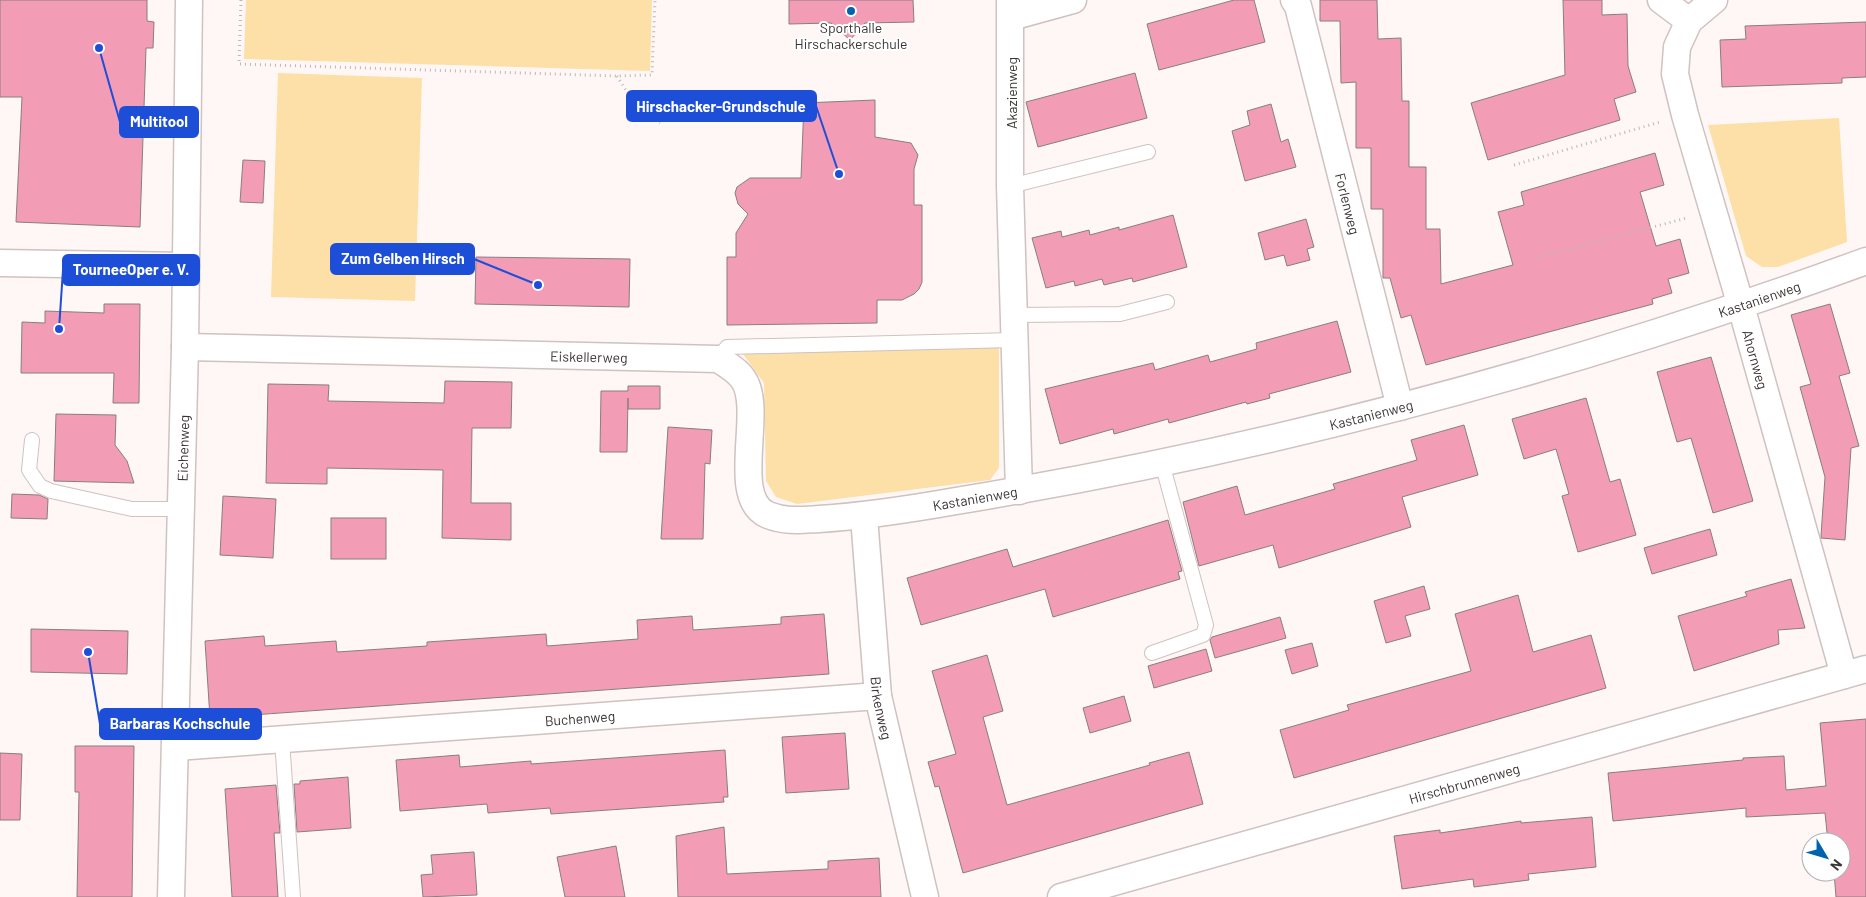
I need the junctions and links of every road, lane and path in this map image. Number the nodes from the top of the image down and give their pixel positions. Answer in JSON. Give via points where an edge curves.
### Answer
{"nodes":[{"id":1,"x":189,"y":0,"type":"edge"},
{"id":2,"x":241,"y":0,"type":"edge"},
{"id":3,"x":655,"y":0,"type":"edge"},
{"id":4,"x":1073,"y":0,"type":"edge"},
{"id":5,"x":1294,"y":0,"type":"edge"},
{"id":6,"x":1661,"y":0,"type":"edge"},
{"id":7,"x":1714,"y":0,"type":"edge"},
{"id":8,"x":1010,"y":9,"type":"edge"},
{"id":9,"x":1689,"y":21,"type":"junction"},
{"id":10,"x":617,"y":76,"type":"junction"},
{"id":11,"x":1685,"y":115,"type":"junction"},
{"id":12,"x":660,"y":123,"type":"dead end"},
{"id":13,"x":1148,"y":152,"type":"dead end"},
{"id":14,"x":1514,"y":165,"type":"dead end"},
{"id":15,"x":1010,"y":186,"type":"junction"},
{"id":16,"x":1712,"y":211,"type":"junction"},
{"id":17,"x":1538,"y":258,"type":"dead end"},
{"id":18,"x":1866,"y":261,"type":"edge"},
{"id":19,"x":0,"y":263,"type":"edge"},
{"id":20,"x":186,"y":266,"type":"junction"},
{"id":21,"x":1167,"y":302,"type":"dead end"},
{"id":22,"x":1742,"y":306,"type":"junction"},
{"id":23,"x":1014,"y":327,"type":"junction"},
{"id":24,"x":185,"y":346,"type":"junction"},
{"id":25,"x":718,"y":358,"type":"junction"},
{"id":26,"x":1400,"y":407,"type":"junction"},
{"id":27,"x":32,"y":440,"type":"dead end"},
{"id":28,"x":1162,"y":463,"type":"junction"},
{"id":29,"x":1018,"y":491,"type":"junction"},
{"id":30,"x":182,"y":509,"type":"junction"},
{"id":31,"x":864,"y":517,"type":"junction"},
{"id":32,"x":1152,"y":653,"type":"dead end"},
{"id":33,"x":1855,"y":672,"type":"edge"},
{"id":34,"x":878,"y":696,"type":"junction"},
{"id":35,"x":282,"y":740,"type":"junction"},
{"id":36,"x":176,"y":747,"type":"junction"},
{"id":37,"x":171,"y":897,"type":"edge"},
{"id":38,"x":293,"y":897,"type":"edge"},
{"id":39,"x":925,"y":897,"type":"edge"},
{"id":40,"x":1061,"y":897,"type":"edge"}],
"edges":[{"from":1,"to":20,"type":"street","name":"Eichenweg"},
{"from":2,"to":10,"type":"path","via":[[239,64]]},
{"from":3,"to":10,"type":"path","via":[[652,76]]},
{"from":4,"to":8,"type":"street"},
{"from":5,"to":26,"type":"street","name":"Forlenweg"},
{"from":6,"to":9,"type":"street"},
{"from":7,"to":9,"type":"street"},
{"from":8,"to":15,"type":"street","name":"Akazienweg"},
{"from":9,"to":11,"type":"street","name":"Ahornweg","via":[[1677,47],[1676,74]]},
{"from":10,"to":12,"type":"path","via":[[639,112]]},
{"from":11,"to":14,"type":"path"},
{"from":11,"to":16,"type":"street","name":"Ahornweg"},
{"from":13,"to":15,"type":"lane"},
{"from":15,"to":23,"type":"street","name":"Akazienweg"},
{"from":16,"to":17,"type":"path"},
{"from":16,"to":22,"type":"street","name":"Ahornweg"},
{"from":18,"to":22,"type":"street","name":"Kastanienweg"},
{"from":19,"to":20,"type":"street"},
{"from":20,"to":24,"type":"street","name":"Eichenweg"},
{"from":21,"to":23,"type":"lane","via":[[1120,314]]},
{"from":22,"to":26,"type":"street","name":"Kastanienweg"},
{"from":22,"to":33,"type":"street","name":"Ahornweg"},
{"from":23,"to":25,"type":"lane","via":[[727,347]]},
{"from":23,"to":29,"type":"street","name":"Akazienweg"},
{"from":24,"to":25,"type":"street","name":"Eiskellerweg"},
{"from":24,"to":30,"type":"street","name":"Eichenweg"},
{"from":25,"to":31,"type":"street","via":[[744,380],[751,397],[748,478],[752,496],[763,513],[784,520]]},
{"from":26,"to":28,"type":"street","name":"Kastanienweg","via":[[1253,445]]},
{"from":27,"to":30,"type":"lane","via":[[29,470],[40,486],[132,509]]},
{"from":28,"to":29,"type":"street","name":"Kastanienweg"},
{"from":28,"to":32,"type":"lane","via":[[1206,625],[1203,635]]},
{"from":29,"to":31,"type":"street","name":"Kastanienweg"},
{"from":30,"to":36,"type":"street","name":"Eichenweg"},
{"from":31,"to":34,"type":"street","name":"Birkenweg"},
{"from":33,"to":40,"type":"street","name":"Hirschbrunnenweg"},
{"from":34,"to":35,"type":"street","name":"Buchenweg"},
{"from":34,"to":39,"type":"street","name":"Birkenweg"},
{"from":35,"to":36,"type":"street","name":"Buchenweg"},
{"from":35,"to":38,"type":"lane"},
{"from":36,"to":37,"type":"street","name":"Eichenweg"}]}
